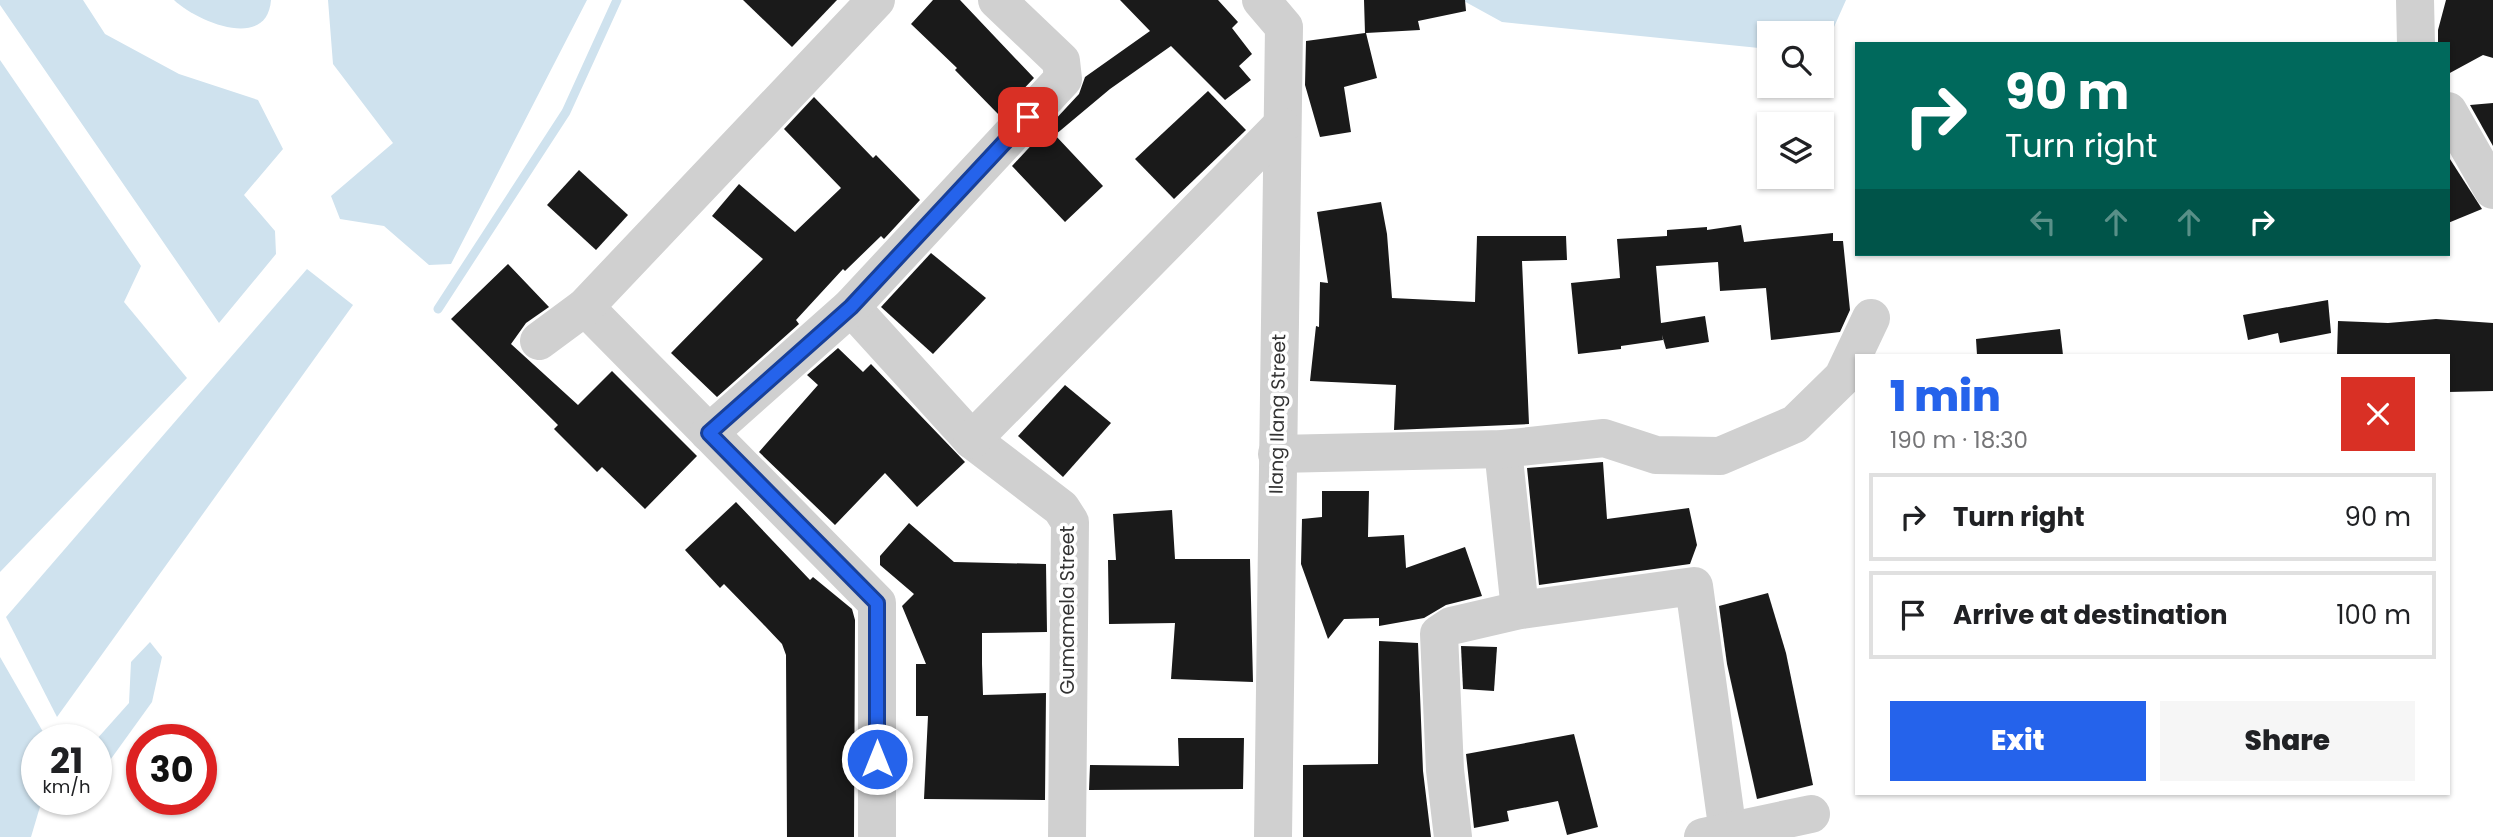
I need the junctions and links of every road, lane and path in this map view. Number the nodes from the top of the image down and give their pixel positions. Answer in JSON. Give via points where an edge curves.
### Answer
{"nodes":[{"id":1,"x":876,"y":0,"type":"edge"},
{"id":2,"x":996,"y":0,"type":"edge"},
{"id":3,"x":1261,"y":0,"type":"edge"},
{"id":4,"x":2415,"y":0,"type":"edge"},
{"id":5,"x":2416,"y":42,"type":"edge"},
{"id":6,"x":2451,"y":120,"type":"edge"},
{"id":7,"x":1282,"y":126,"type":"junction"},
{"id":8,"x":2493,"y":190,"type":"edge"},
{"id":9,"x":585,"y":307,"type":"junction"},
{"id":10,"x":851,"y":307,"type":"junction"},
{"id":11,"x":1871,"y":318,"type":"dead end"},
{"id":12,"x":539,"y":341,"type":"dead end"},
{"id":13,"x":709,"y":433,"type":"junction"},
{"id":14,"x":972,"y":440,"type":"junction"},
{"id":15,"x":1503,"y":449,"type":"junction"},
{"id":16,"x":1277,"y":454,"type":"junction"},
{"id":17,"x":1520,"y":610,"type":"junction"},
{"id":18,"x":1811,"y":814,"type":"dead end"},
{"id":19,"x":1714,"y":835,"type":"edge"},
{"id":20,"x":877,"y":837,"type":"edge"},
{"id":21,"x":1066,"y":837,"type":"edge"},
{"id":22,"x":1273,"y":837,"type":"edge"},
{"id":23,"x":1453,"y":837,"type":"edge"}],
"edges":[{"from":1,"to":9,"type":"street"},
{"from":2,"to":10,"type":"street","via":[[1060,61],[1063,79]]},
{"from":3,"to":7,"type":"street","name":"Ilang Ilang Street","via":[[1284,27]]},
{"from":4,"to":5,"type":"street"},
{"from":6,"to":8,"type":"street"},
{"from":7,"to":14,"type":"street"},
{"from":7,"to":16,"type":"street","name":"Ilang Ilang Street"},
{"from":9,"to":12,"type":"street"},
{"from":9,"to":13,"type":"street"},
{"from":10,"to":13,"type":"street"},
{"from":10,"to":14,"type":"street","name":"Gumamela Street"},
{"from":11,"to":15,"type":"street","via":[[1843,377],[1796,425],[1720,456],[1656,455],[1605,438]]},
{"from":13,"to":20,"type":"street","via":[[877,603]]},
{"from":14,"to":21,"type":"street","name":"Gumamela Street","via":[[1061,508],[1070,522]]},
{"from":15,"to":16,"type":"street"},
{"from":15,"to":17,"type":"street"},
{"from":16,"to":22,"type":"street","name":"Ilang Ilang Street"},
{"from":17,"to":19,"type":"street","via":[[1694,586]]},
{"from":17,"to":23,"type":"street","via":[[1451,626],[1439,634]]},
{"from":18,"to":19,"type":"street"}]}
